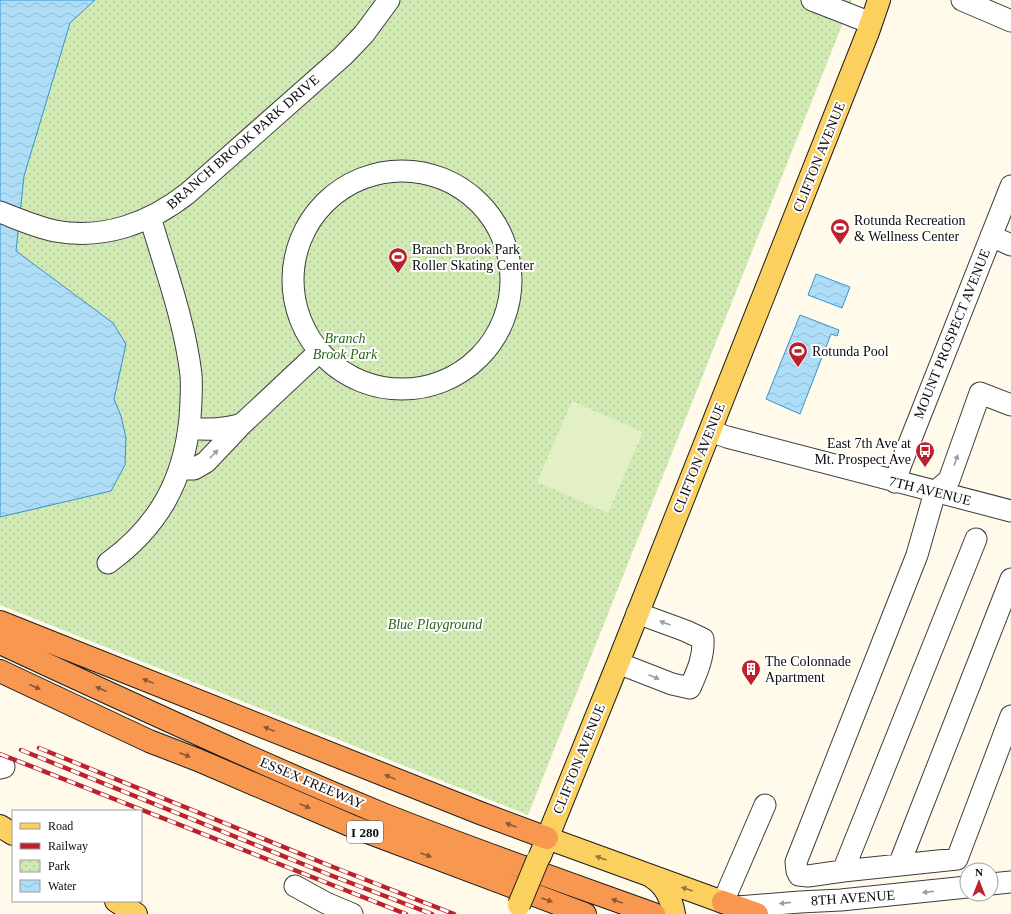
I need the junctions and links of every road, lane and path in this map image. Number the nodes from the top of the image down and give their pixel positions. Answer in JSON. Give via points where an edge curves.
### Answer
{"nodes":[{"id":1,"x":389,"y":0,"type":"edge"},
{"id":2,"x":812,"y":0,"type":"edge"},
{"id":3,"x":879,"y":0,"type":"edge"},
{"id":4,"x":962,"y":0,"type":"edge"},
{"id":5,"x":1011,"y":21,"type":"edge"},
{"id":6,"x":871,"y":23,"type":"junction"},
{"id":7,"x":1011,"y":186,"type":"edge"},
{"id":8,"x":0,"y":212,"type":"edge"},
{"id":9,"x":150,"y":217,"type":"junction"},
{"id":10,"x":991,"y":236,"type":"junction"},
{"id":11,"x":1011,"y":245,"type":"edge"},
{"id":12,"x":319,"y":352,"type":"junction"},
{"id":13,"x":1011,"y":405,"type":"edge"},
{"id":14,"x":242,"y":424,"type":"junction"},
{"id":15,"x":189,"y":428,"type":"junction"},
{"id":16,"x":710,"y":431,"type":"junction"},
{"id":17,"x":180,"y":469,"type":"junction"},
{"id":18,"x":895,"y":482,"type":"junction"},
{"id":19,"x":935,"y":492,"type":"junction"},
{"id":20,"x":1011,"y":511,"type":"edge"},
{"id":21,"x":976,"y":539,"type":"dead end"},
{"id":22,"x":108,"y":563,"type":"dead end"},
{"id":23,"x":1011,"y":579,"type":"edge"},
{"id":24,"x":638,"y":613,"type":"junction"},
{"id":25,"x":0,"y":622,"type":"edge"},
{"id":26,"x":0,"y":643,"type":"edge"},
{"id":27,"x":618,"y":662,"type":"junction"},
{"id":28,"x":0,"y":671,"type":"edge"},
{"id":29,"x":1011,"y":716,"type":"edge"},
{"id":30,"x":765,"y":806,"type":"dead end"},
{"id":31,"x":0,"y":826,"type":"edge"},
{"id":32,"x":12,"y":833,"type":"edge"},
{"id":33,"x":547,"y":838,"type":"junction"},
{"id":34,"x":899,"y":865,"type":"junction"},
{"id":35,"x":843,"y":871,"type":"junction"},
{"id":36,"x":651,"y":876,"type":"junction"},
{"id":37,"x":1011,"y":882,"type":"edge"},
{"id":38,"x":999,"y":883,"type":"edge"},
{"id":39,"x":295,"y":886,"type":"dead end"},
{"id":40,"x":959,"y":888,"type":"edge"},
{"id":41,"x":673,"y":908,"type":"edge"},
{"id":42,"x":740,"y":908,"type":"edge"},
{"id":43,"x":516,"y":912,"type":"edge"},
{"id":44,"x":352,"y":914,"type":"edge"},
{"id":45,"x":585,"y":914,"type":"edge"},
{"id":46,"x":654,"y":914,"type":"edge"}],
"edges":[{"from":1,"to":9,"type":"street","name":"BRANCH BROOK PARK DRIVE","via":[[364,34],[343,56],[188,193],[167,209]]},
{"from":2,"to":6,"type":"street"},
{"from":3,"to":6,"type":"main road","name":"CLIFTON AVENUE"},
{"from":4,"to":5,"type":"street"},
{"from":6,"to":16,"type":"main road","name":"CLIFTON AVENUE"},
{"from":7,"to":10,"type":"street","name":"MOUNT PROSPECT AVENUE"},
{"from":8,"to":9,"type":"street","name":"BRANCH BROOK PARK DRIVE","via":[[38,227],[70,233],[97,233],[136,224]]},
{"from":9,"to":15,"type":"street","via":[[185,340],[191,376]]},
{"from":10,"to":11,"type":"street"},
{"from":10,"to":18,"type":"street","name":"MOUNT PROSPECT AVENUE"},
{"from":12,"to":12,"type":"street","via":[[346,374],[367,384],[390,388],[436,384],[456,375],[475,361],[489,347],[500,328],[511,289],[507,251],[491,216],[463,190],[429,174],[390,172],[372,175],[334,194],[318,210],[306,228],[297,249],[293,272],[294,296],[300,319],[308,337]]},
{"from":12,"to":14,"type":"street"},
{"from":19,"to":13,"type":"street","one_way":true,"via":[[949,480],[980,393]]},
{"from":14,"to":15,"type":"street","via":[[222,429]]},
{"from":17,"to":14,"type":"street","one_way":true,"via":[[194,469],[206,462]]},
{"from":15,"to":17,"type":"street"},
{"from":16,"to":18,"type":"street","name":"7TH AVENUE"},
{"from":16,"to":24,"type":"main road","name":"CLIFTON AVENUE"},
{"from":17,"to":22,"type":"street","via":[[169,495],[153,520],[133,543]]},
{"from":18,"to":19,"type":"street","name":"7TH AVENUE"},
{"from":19,"to":20,"type":"street","name":"7TH AVENUE"},
{"from":19,"to":35,"type":"street","via":[[917,555],[796,862],[796,871],[800,875]]},
{"from":21,"to":35,"type":"street"},
{"from":23,"to":34,"type":"street"},
{"from":24,"to":27,"type":"main road","name":"CLIFTON AVENUE"},
{"from":27,"to":24,"type":"street","one_way":true,"via":[[672,684],[690,688],[697,671],[704,650],[702,639]]},
{"from":33,"to":25,"type":"highway","one_way":true},
{"from":46,"to":26,"type":"highway","name":"ESSEX FREEWAY","number":"I 280","one_way":true,"via":[[375,811]]},
{"from":27,"to":33,"type":"main road","name":"CLIFTON AVENUE"},
{"from":28,"to":45,"type":"highway","name":"ESSEX FREEWAY","number":"I 280","one_way":true,"via":[[149,741],[354,827]]},
{"from":29,"to":34,"type":"street","via":[[957,859]]},
{"from":30,"to":42,"type":"street"},
{"from":31,"to":32,"type":"main road"},
{"from":36,"to":33,"type":"main road","name":"8TH AVENUE","one_way":true},
{"from":33,"to":43,"type":"main road","name":"CLIFTON AVENUE","bridge":true},
{"from":34,"to":35,"type":"street"},
{"from":36,"to":41,"type":"main road","via":[[662,885]]},
{"from":42,"to":36,"type":"main road","name":"8TH AVENUE","one_way":true},
{"from":37,"to":38,"type":"street"},
{"from":39,"to":44,"type":"street"},
{"from":40,"to":42,"type":"street","name":"8TH AVENUE","one_way":true}]}
